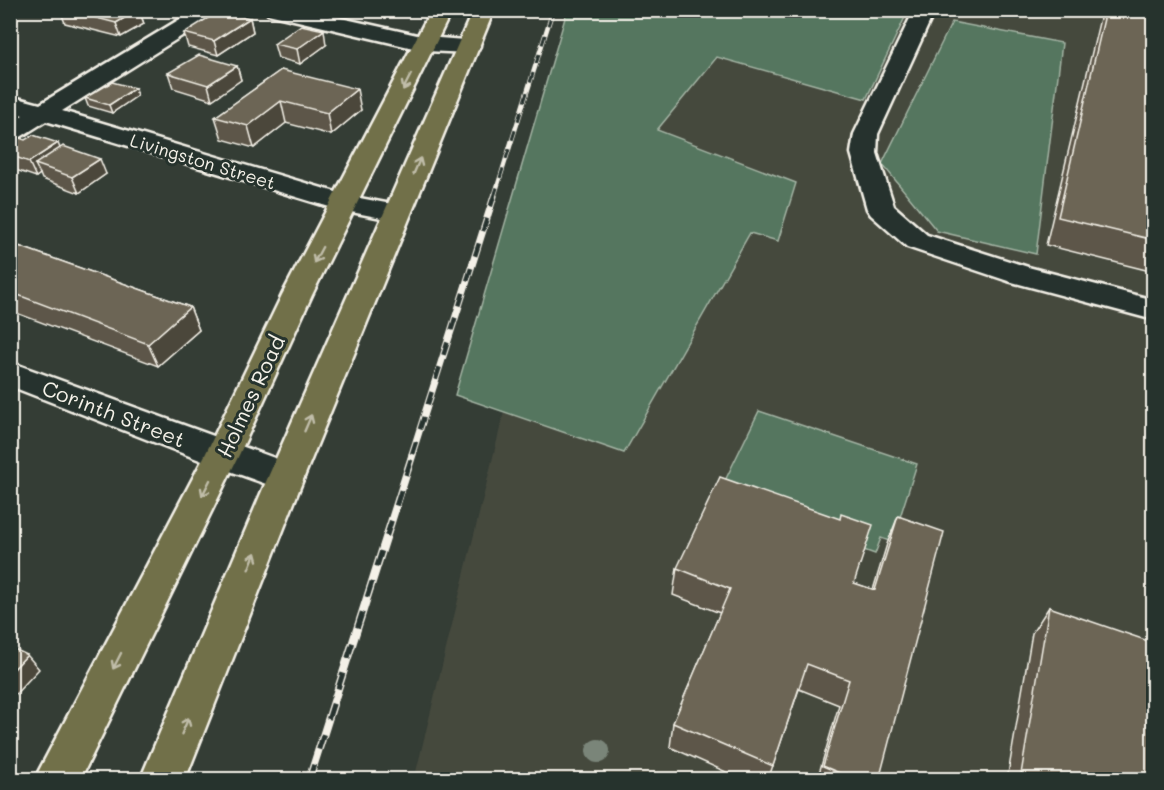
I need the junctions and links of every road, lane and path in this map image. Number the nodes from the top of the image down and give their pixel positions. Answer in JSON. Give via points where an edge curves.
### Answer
{"nodes":[{"id":1,"x":210,"y":10,"type":"edge"},
{"id":2,"x":275,"y":10,"type":"edge"},
{"id":3,"x":442,"y":10,"type":"edge"},
{"id":4,"x":483,"y":10,"type":"edge"},
{"id":5,"x":925,"y":10,"type":"edge"},
{"id":6,"x":426,"y":44,"type":"junction"},
{"id":7,"x":469,"y":46,"type":"junction"},
{"id":8,"x":10,"y":103,"type":"edge"},
{"id":9,"x":44,"y":113,"type":"junction"},
{"id":10,"x":10,"y":133,"type":"edge"},
{"id":11,"x":345,"y":203,"type":"junction"},
{"id":12,"x":397,"y":213,"type":"junction"},
{"id":13,"x":1154,"y":310,"type":"edge"},
{"id":14,"x":10,"y":373,"type":"edge"},
{"id":15,"x":222,"y":455,"type":"junction"},
{"id":16,"x":286,"y":477,"type":"junction"},
{"id":17,"x":56,"y":780,"type":"edge"},
{"id":18,"x":162,"y":780,"type":"edge"}],
"edges":[{"from":1,"to":9,"type":"street"},
{"from":2,"to":6,"type":"street"},
{"from":3,"to":6,"type":"main road","name":"Holmes Road"},
{"from":4,"to":7,"type":"main road"},
{"from":5,"to":13,"type":"street","via":[[866,134],[864,153],[881,209],[917,241],[1018,274]]},
{"from":6,"to":7,"type":"street"},
{"from":6,"to":11,"type":"main road","name":"Holmes Road","one_way":true},
{"from":12,"to":7,"type":"main road","one_way":true},
{"from":8,"to":9,"type":"street","name":"Livingston Street"},
{"from":9,"to":10,"type":"street"},
{"from":9,"to":11,"type":"street","name":"Livingston Street"},
{"from":11,"to":12,"type":"street","name":"Livingston Street"},
{"from":11,"to":15,"type":"main road","name":"Holmes Road","one_way":true},
{"from":16,"to":12,"type":"main road","one_way":true},
{"from":14,"to":15,"type":"street","name":"Corinth Street"},
{"from":15,"to":16,"type":"street","name":"Corinth Street"},
{"from":15,"to":17,"type":"main road","name":"Holmes Road","one_way":true},
{"from":18,"to":16,"type":"main road","one_way":true}]}
